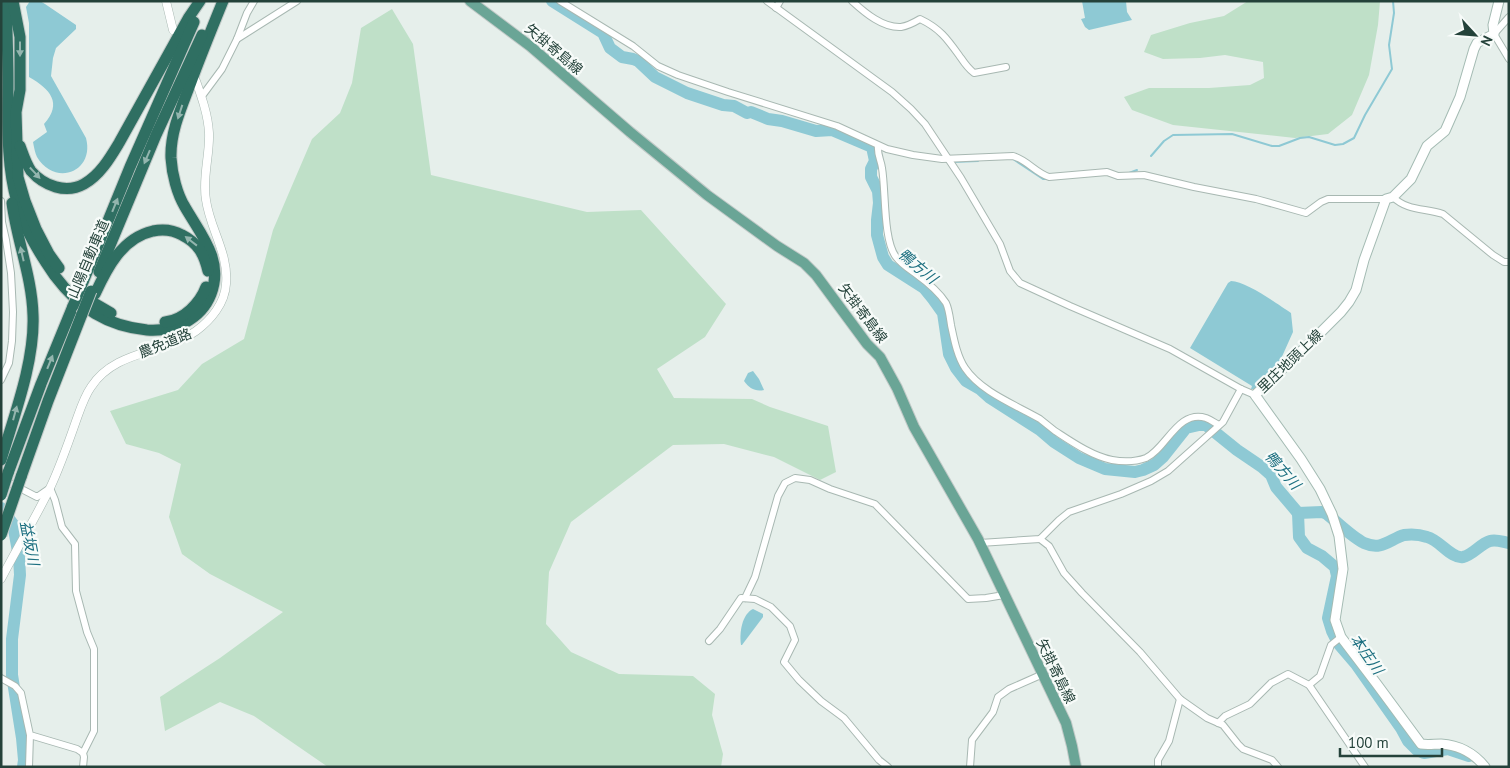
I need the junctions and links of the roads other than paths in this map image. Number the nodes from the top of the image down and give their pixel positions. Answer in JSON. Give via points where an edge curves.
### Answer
{"nodes":[{"id":1,"x":6,"y":1,"type":"edge"},
{"id":2,"x":13,"y":1,"type":"edge"},
{"id":3,"x":166,"y":1,"type":"edge"},
{"id":4,"x":202,"y":1,"type":"edge"},
{"id":5,"x":217,"y":1,"type":"edge"},
{"id":6,"x":223,"y":1,"type":"edge"},
{"id":7,"x":254,"y":1,"type":"edge"},
{"id":8,"x":297,"y":1,"type":"edge"},
{"id":9,"x":470,"y":1,"type":"edge"},
{"id":10,"x":560,"y":1,"type":"edge"},
{"id":11,"x":767,"y":1,"type":"edge"},
{"id":12,"x":780,"y":1,"type":"edge"},
{"id":13,"x":852,"y":1,"type":"edge"},
{"id":14,"x":1499,"y":1,"type":"edge"},
{"id":15,"x":776,"y":8,"type":"junction"},
{"id":16,"x":1509,"y":17,"type":"edge"},
{"id":17,"x":173,"y":30,"type":"dead end"},
{"id":18,"x":1494,"y":34,"type":"junction"},
{"id":19,"x":237,"y":39,"type":"junction"},
{"id":20,"x":1509,"y":59,"type":"edge"},
{"id":21,"x":1006,"y":67,"type":"dead end"},
{"id":22,"x":196,"y":81,"type":"dead end"},
{"id":23,"x":202,"y":96,"type":"junction"},
{"id":24,"x":16,"y":130,"type":"junction"},
{"id":25,"x":878,"y":148,"type":"junction"},
{"id":26,"x":952,"y":162,"type":"junction"},
{"id":27,"x":12,"y":179,"type":"junction"},
{"id":28,"x":1390,"y":198,"type":"junction"},
{"id":29,"x":1,"y":201,"type":"edge"},
{"id":30,"x":1509,"y":262,"type":"edge"},
{"id":31,"x":93,"y":293,"type":"junction"},
{"id":32,"x":77,"y":310,"type":"junction"},
{"id":33,"x":1,"y":380,"type":"edge"},
{"id":34,"x":1241,"y":389,"type":"junction"},
{"id":35,"x":1254,"y":395,"type":"junction"},
{"id":36,"x":1218,"y":426,"type":"junction"},
{"id":37,"x":1,"y":460,"type":"edge"},
{"id":38,"x":5,"y":475,"type":"edge"},
{"id":39,"x":50,"y":488,"type":"junction"},
{"id":40,"x":1,"y":495,"type":"edge"},
{"id":41,"x":1,"y":535,"type":"edge"},
{"id":42,"x":1040,"y":539,"type":"junction"},
{"id":43,"x":980,"y":543,"type":"junction"},
{"id":44,"x":1,"y":578,"type":"edge"},
{"id":45,"x":1004,"y":595,"type":"junction"},
{"id":46,"x":745,"y":598,"type":"junction"},
{"id":47,"x":1339,"y":638,"type":"junction"},
{"id":48,"x":709,"y":640,"type":"dead end"},
{"id":49,"x":1043,"y":674,"type":"junction"},
{"id":50,"x":3,"y":679,"type":"edge"},
{"id":51,"x":1309,"y":685,"type":"junction"},
{"id":52,"x":1180,"y":699,"type":"junction"},
{"id":53,"x":1218,"y":723,"type":"junction"},
{"id":54,"x":30,"y":735,"type":"junction"},
{"id":55,"x":83,"y":753,"type":"junction"},
{"id":56,"x":29,"y":767,"type":"edge"},
{"id":57,"x":83,"y":767,"type":"edge"},
{"id":58,"x":888,"y":767,"type":"edge"},
{"id":59,"x":970,"y":767,"type":"edge"},
{"id":60,"x":1076,"y":767,"type":"edge"},
{"id":61,"x":1158,"y":767,"type":"edge"},
{"id":62,"x":1278,"y":767,"type":"edge"},
{"id":63,"x":1365,"y":767,"type":"edge"},
{"id":64,"x":1485,"y":767,"type":"edge"}],
"edges":[{"from":1,"to":27,"type":"highway"},
{"from":2,"to":24,"type":"highway","one_way":true,"via":[[20,37]]},
{"from":3,"to":17,"type":"street"},
{"from":24,"to":4,"type":"highway","one_way":true,"via":[[23,155],[31,170],[43,181],[58,188],[70,188],[83,185],[96,176],[119,143],[189,17]]},
{"from":32,"to":4,"type":"highway","name":"山陽自動車道","one_way":true,"bridge":true,"via":[[83,282]]},
{"from":5,"to":31,"type":"highway","name":"山陽自動車道","one_way":true,"via":[[156,135]]},
{"from":6,"to":27,"type":"highway","one_way":true,"via":[[180,112],[171,151],[173,175],[184,206],[213,258],[214,285],[201,312],[170,329],[135,329],[103,318],[82,305],[64,288],[28,234]]},
{"from":7,"to":19,"type":"street"},
{"from":8,"to":19,"type":"street"},
{"from":9,"to":43,"type":"main road","name":"矢掛寄島線","via":[[530,46],[707,195],[776,246],[804,262],[816,274],[880,358],[914,427]]},
{"from":10,"to":25,"type":"street","via":[[633,46],[658,66],[837,126]]},
{"from":11,"to":15,"type":"street"},
{"from":12,"to":15,"type":"street"},
{"from":13,"to":21,"type":"street","via":[[884,24],[902,27],[920,19],[933,25],[974,73]]},
{"from":14,"to":18,"type":"main road"},
{"from":15,"to":26,"type":"street","via":[[903,101],[930,130]]},
{"from":16,"to":18,"type":"street"},
{"from":18,"to":20,"type":"street"},
{"from":18,"to":28,"type":"main road","name":"里庄地頭上線","via":[[1474,49],[1460,97],[1445,131],[1427,146],[1411,180]]},
{"from":19,"to":23,"type":"street","via":[[222,69]]},
{"from":22,"to":23,"type":"street","name":"農免道路"},
{"from":23,"to":39,"type":"street","name":"農免道路","via":[[209,132],[206,201],[226,272],[222,300],[215,313],[194,332],[121,360],[98,377],[84,399]]},
{"from":24,"to":31,"type":"highway","one_way":true,"via":[[18,177],[36,229],[69,282],[87,299],[122,318],[137,322],[169,321],[195,305],[203,294],[208,271],[200,248],[190,239],[177,232],[145,233],[118,253]]},
{"from":25,"to":26,"type":"street"},
{"from":25,"to":36,"type":"street","via":[[892,251],[902,264],[936,290],[946,304],[954,340],[965,368],[972,376],[1093,454],[1111,460],[1132,461],[1147,457],[1174,429],[1190,419],[1205,418]]},
{"from":26,"to":28,"type":"street","via":[[1013,156],[1049,177],[1107,172],[1118,176],[1144,175],[1306,213],[1328,199]]},
{"from":26,"to":34,"type":"street","via":[[1000,244],[1010,271],[1020,283],[1144,336]]},
{"from":37,"to":27,"type":"highway","one_way":true,"via":[[31,350],[33,315],[14,220]]},
{"from":28,"to":30,"type":"street","via":[[1414,208],[1443,214],[1493,255]]},
{"from":28,"to":35,"type":"main road","name":"里庄地頭上線","via":[[1349,302]]},
{"from":29,"to":33,"type":"street","via":[[14,312],[9,363]]},
{"from":31,"to":32,"type":"highway","name":"山陽自動車道","bridge":true},
{"from":38,"to":32,"type":"highway","name":"山陽自動車道","one_way":true,"via":[[41,384]]},
{"from":32,"to":41,"type":"highway","name":"山陽自動車道","bridge":true},
{"from":34,"to":35,"type":"street"},
{"from":34,"to":36,"type":"street"},
{"from":35,"to":47,"type":"main road","name":"里庄地頭上線","via":[[1301,459],[1332,514],[1343,569],[1335,620]]},
{"from":36,"to":42,"type":"street","via":[[1168,471],[1122,494],[1070,512]]},
{"from":38,"to":39,"type":"street","via":[[37,497]]},
{"from":38,"to":40,"type":"highway","name":"山陽自動車道","bridge":true},
{"from":39,"to":44,"type":"street","name":"農免道路"},
{"from":39,"to":55,"type":"street","via":[[62,527],[75,544],[76,592],[94,649],[94,731]]},
{"from":42,"to":43,"type":"street"},
{"from":42,"to":52,"type":"street","via":[[1049,546],[1064,573]]},
{"from":43,"to":45,"type":"main road","name":"矢掛寄島線"},
{"from":45,"to":46,"type":"street","via":[[968,599],[875,504],[810,480],[795,478],[785,483],[778,496],[755,577]]},
{"from":45,"to":49,"type":"main road","name":"矢掛寄島線"},
{"from":46,"to":48,"type":"street","via":[[740,598]]},
{"from":46,"to":58,"type":"street","via":[[771,607],[790,626],[795,640],[784,662],[821,701],[844,718]]},
{"from":47,"to":51,"type":"street","via":[[1332,645],[1320,676]]},
{"from":47,"to":64,"type":"main road","name":"里庄地頭上線","via":[[1421,744],[1441,744],[1468,751]]},
{"from":49,"to":59,"type":"street","via":[[998,697],[993,712],[972,740]]},
{"from":49,"to":60,"type":"main road","name":"矢掛寄島線","via":[[1066,724]]},
{"from":50,"to":54,"type":"street","via":[[21,693]]},
{"from":51,"to":53,"type":"street","via":[[1288,674],[1271,683],[1250,704]]},
{"from":51,"to":63,"type":"street"},
{"from":52,"to":53,"type":"street"},
{"from":52,"to":61,"type":"street"},
{"from":53,"to":62,"type":"street","via":[[1243,749],[1272,760]]},
{"from":54,"to":55,"type":"street"},
{"from":54,"to":56,"type":"street"},
{"from":55,"to":57,"type":"street"}]}
